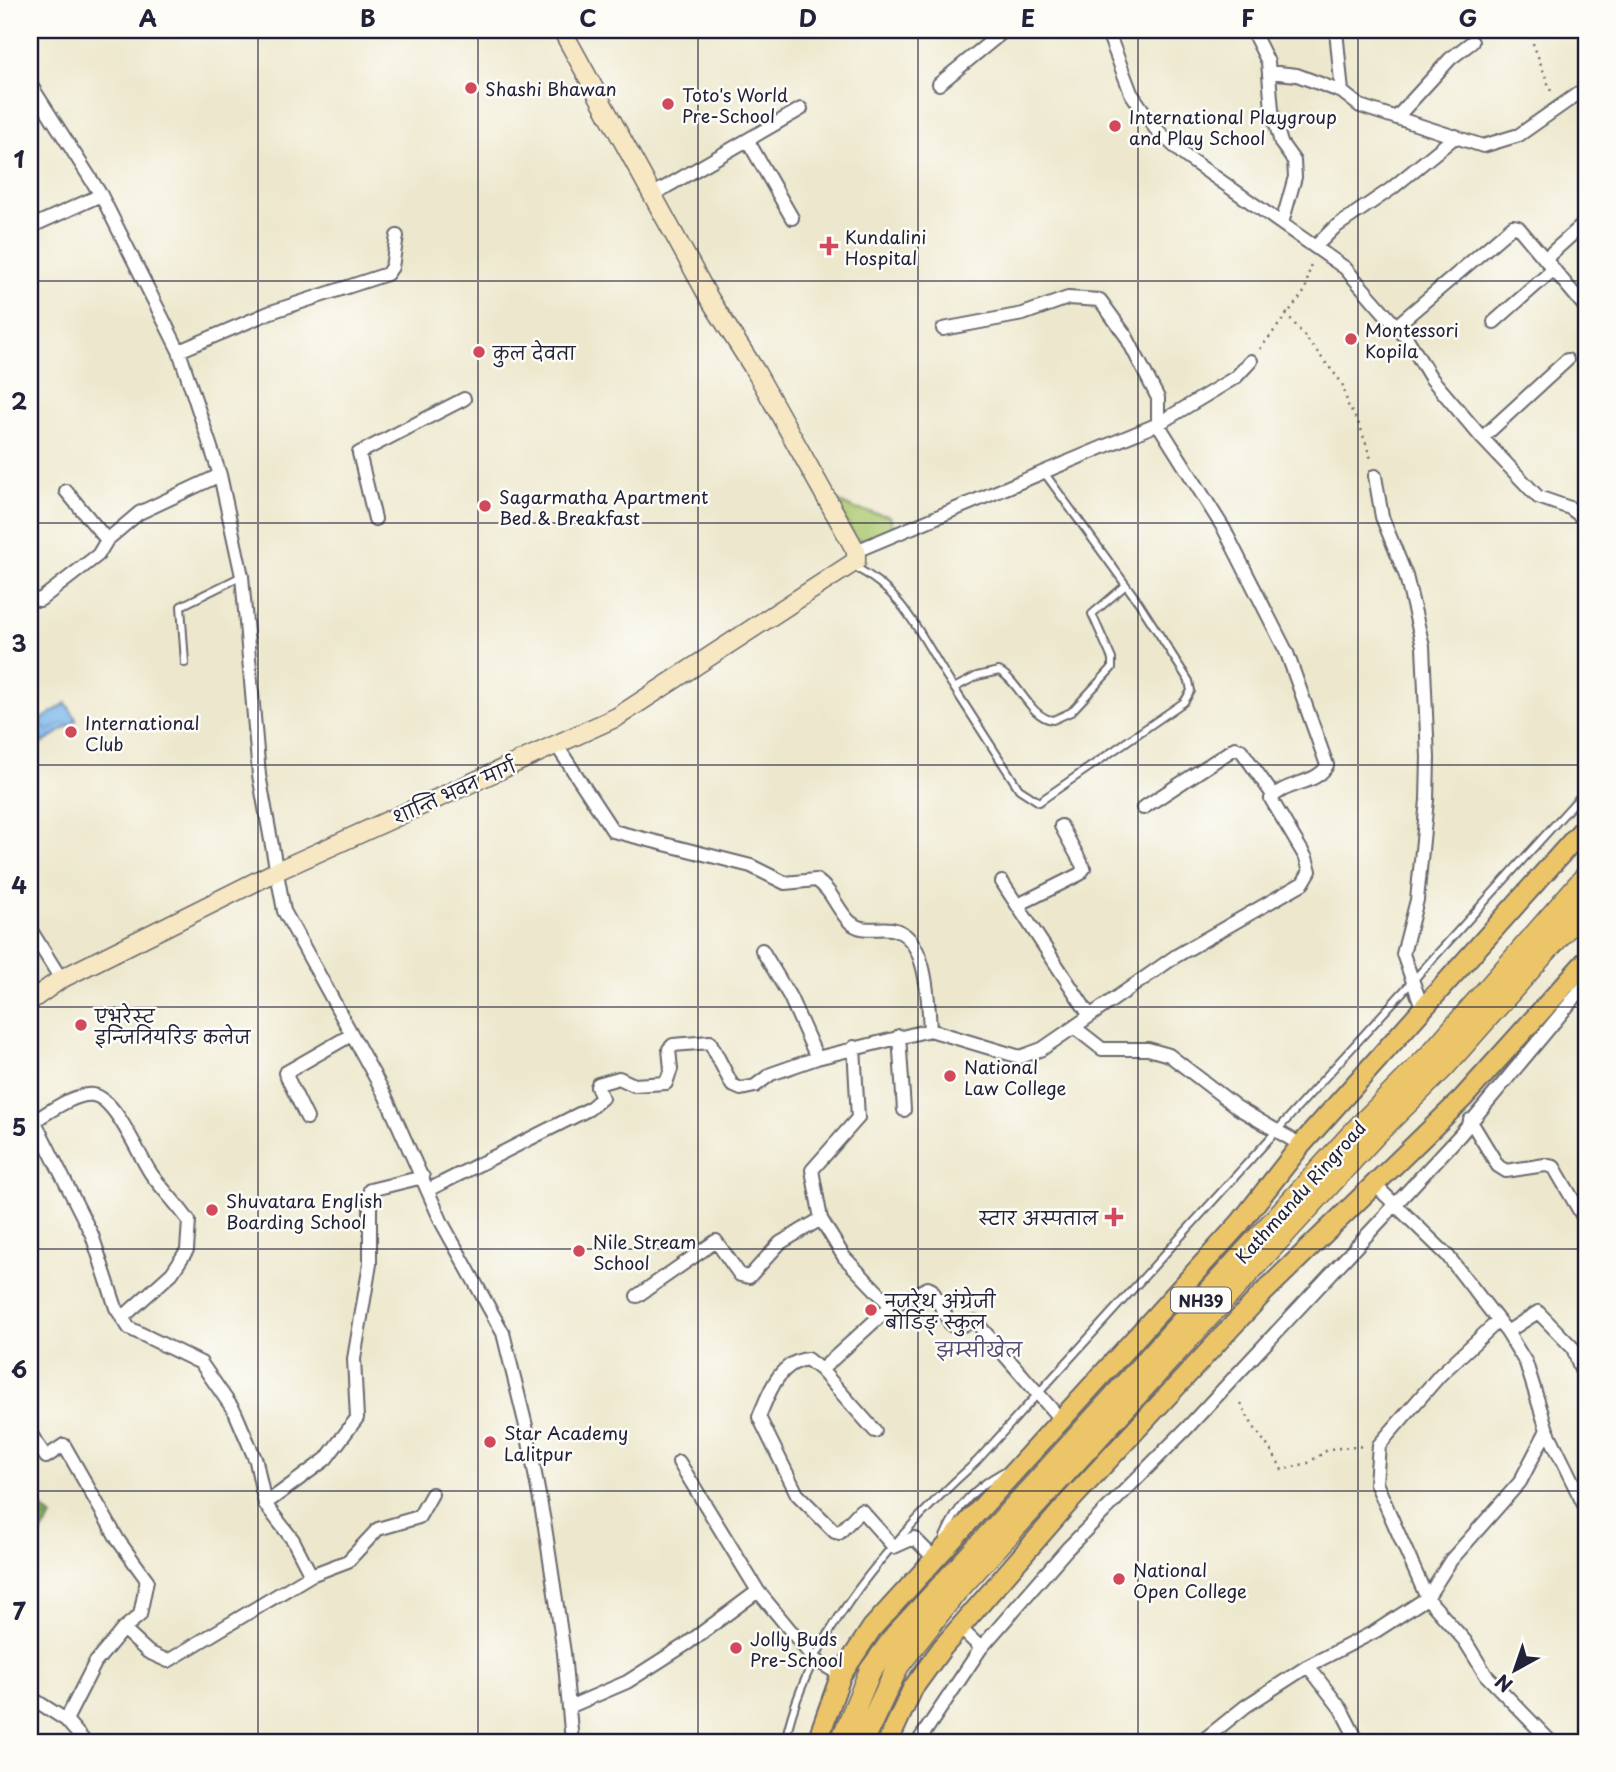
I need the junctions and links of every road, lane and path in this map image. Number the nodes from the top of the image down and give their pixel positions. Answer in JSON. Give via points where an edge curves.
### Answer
{"nodes":[{"id":1,"x":562,"y":30,"type":"edge"},
{"id":2,"x":1005,"y":30,"type":"edge"},
{"id":3,"x":1107,"y":30,"type":"edge"},
{"id":4,"x":1241,"y":30,"type":"edge"},
{"id":5,"x":1336,"y":30,"type":"edge"},
{"id":6,"x":1528,"y":30,"type":"edge"},
{"id":7,"x":1257,"y":32,"type":"edge"},
{"id":8,"x":1472,"y":42,"type":"dead end"},
{"id":9,"x":1269,"y":72,"type":"junction"},
{"id":10,"x":30,"y":84,"type":"edge"},
{"id":11,"x":939,"y":84,"type":"dead end"},
{"id":12,"x":1586,"y":88,"type":"edge"},
{"id":13,"x":1342,"y":92,"type":"junction"},
{"id":14,"x":802,"y":109,"type":"dead end"},
{"id":15,"x":1558,"y":110,"type":"junction"},
{"id":16,"x":1396,"y":117,"type":"junction"},
{"id":17,"x":1456,"y":136,"type":"junction"},
{"id":18,"x":748,"y":141,"type":"junction"},
{"id":19,"x":101,"y":195,"type":"junction"},
{"id":20,"x":652,"y":195,"type":"junction"},
{"id":21,"x":792,"y":218,"type":"dead end"},
{"id":22,"x":1586,"y":222,"type":"edge"},
{"id":23,"x":1282,"y":223,"type":"junction"},
{"id":24,"x":30,"y":227,"type":"edge"},
{"id":25,"x":397,"y":236,"type":"dead end"},
{"id":26,"x":1316,"y":247,"type":"junction"},
{"id":27,"x":1550,"y":263,"type":"junction"},
{"id":28,"x":1586,"y":308,"type":"edge"},
{"id":29,"x":1286,"y":313,"type":"junction"},
{"id":30,"x":1494,"y":322,"type":"dead end"},
{"id":31,"x":1396,"y":326,"type":"junction"},
{"id":32,"x":943,"y":329,"type":"dead end"},
{"id":33,"x":179,"y":351,"type":"junction"},
{"id":34,"x":1567,"y":360,"type":"dead end"},
{"id":35,"x":1251,"y":361,"type":"joint"},
{"id":36,"x":464,"y":399,"type":"dead end"},
{"id":37,"x":1158,"y":424,"type":"junction"},
{"id":38,"x":1482,"y":438,"type":"junction"},
{"id":39,"x":1043,"y":471,"type":"junction"},
{"id":40,"x":220,"y":475,"type":"junction"},
{"id":41,"x":1375,"y":476,"type":"joint"},
{"id":42,"x":66,"y":491,"type":"dead end"},
{"id":43,"x":375,"y":519,"type":"dead end"},
{"id":44,"x":1586,"y":520,"type":"edge"},
{"id":45,"x":107,"y":540,"type":"junction"},
{"id":46,"x":855,"y":559,"type":"junction"},
{"id":47,"x":242,"y":576,"type":"junction"},
{"id":48,"x":1126,"y":584,"type":"junction"},
{"id":49,"x":30,"y":600,"type":"edge"},
{"id":50,"x":186,"y":663,"type":"dead end"},
{"id":51,"x":954,"y":688,"type":"junction"},
{"id":52,"x":556,"y":746,"type":"junction"},
{"id":53,"x":1586,"y":790,"type":"edge"},
{"id":54,"x":1273,"y":796,"type":"junction"},
{"id":55,"x":1143,"y":808,"type":"dead end"},
{"id":56,"x":1061,"y":826,"type":"dead end"},
{"id":57,"x":1586,"y":826,"type":"edge"},
{"id":58,"x":277,"y":871,"type":"junction"},
{"id":59,"x":1586,"y":876,"type":"edge"},
{"id":60,"x":1002,"y":882,"type":"dead end"},
{"id":61,"x":1018,"y":905,"type":"junction"},
{"id":62,"x":1586,"y":906,"type":"edge"},
{"id":63,"x":30,"y":929,"type":"edge"},
{"id":64,"x":762,"y":950,"type":"dead end"},
{"id":65,"x":1586,"y":961,"type":"edge"},
{"id":66,"x":61,"y":979,"type":"junction"},
{"id":67,"x":1413,"y":984,"type":"junction"},
{"id":68,"x":1586,"y":984,"type":"edge"},
{"id":69,"x":30,"y":1001,"type":"edge"},
{"id":70,"x":1423,"y":1010,"type":"junction"},
{"id":71,"x":1090,"y":1016,"type":"junction"},
{"id":72,"x":1074,"y":1027,"type":"junction"},
{"id":73,"x":930,"y":1030,"type":"junction"},
{"id":74,"x":351,"y":1035,"type":"junction"},
{"id":75,"x":899,"y":1036,"type":"junction"},
{"id":76,"x":854,"y":1047,"type":"junction"},
{"id":77,"x":817,"y":1058,"type":"junction"},
{"id":78,"x":904,"y":1110,"type":"dead end"},
{"id":79,"x":32,"y":1116,"type":"edge"},
{"id":80,"x":307,"y":1118,"type":"dead end"},
{"id":81,"x":1470,"y":1120,"type":"junction"},
{"id":82,"x":1277,"y":1131,"type":"junction"},
{"id":83,"x":1301,"y":1144,"type":"junction"},
{"id":84,"x":425,"y":1184,"type":"junction"},
{"id":85,"x":1375,"y":1185,"type":"junction"},
{"id":86,"x":1394,"y":1206,"type":"junction"},
{"id":87,"x":821,"y":1219,"type":"junction"},
{"id":88,"x":1586,"y":1222,"type":"edge"},
{"id":89,"x":637,"y":1296,"type":"dead end"},
{"id":90,"x":891,"y":1306,"type":"junction"},
{"id":91,"x":122,"y":1318,"type":"junction"},
{"id":92,"x":1498,"y":1321,"type":"junction"},
{"id":93,"x":1507,"y":1332,"type":"junction"},
{"id":94,"x":1195,"y":1350,"type":"junction"},
{"id":95,"x":1121,"y":1352,"type":"junction"},
{"id":96,"x":1586,"y":1368,"type":"edge"},
{"id":97,"x":821,"y":1370,"type":"junction"},
{"id":98,"x":1137,"y":1370,"type":"junction"},
{"id":99,"x":1036,"y":1393,"type":"junction"},
{"id":100,"x":1241,"y":1403,"type":"dead end"},
{"id":101,"x":1061,"y":1420,"type":"junction"},
{"id":102,"x":1547,"y":1430,"type":"junction"},
{"id":103,"x":875,"y":1431,"type":"dead end"},
{"id":104,"x":30,"y":1433,"type":"edge"},
{"id":105,"x":1379,"y":1445,"type":"junction"},
{"id":106,"x":679,"y":1462,"type":"dead end"},
{"id":107,"x":432,"y":1494,"type":"dead end"},
{"id":108,"x":265,"y":1504,"type":"junction"},
{"id":109,"x":1586,"y":1508,"type":"edge"},
{"id":110,"x":894,"y":1548,"type":"junction"},
{"id":111,"x":934,"y":1558,"type":"junction"},
{"id":112,"x":311,"y":1575,"type":"junction"},
{"id":113,"x":758,"y":1591,"type":"junction"},
{"id":114,"x":1427,"y":1598,"type":"junction"},
{"id":115,"x":959,"y":1627,"type":"junction"},
{"id":116,"x":123,"y":1629,"type":"junction"},
{"id":117,"x":981,"y":1648,"type":"junction"},
{"id":118,"x":814,"y":1659,"type":"junction"},
{"id":119,"x":1308,"y":1666,"type":"junction"},
{"id":120,"x":841,"y":1675,"type":"junction"},
{"id":121,"x":30,"y":1697,"type":"edge"},
{"id":122,"x":569,"y":1707,"type":"junction"},
{"id":123,"x":66,"y":1720,"type":"junction"},
{"id":124,"x":85,"y":1742,"type":"edge"},
{"id":125,"x":572,"y":1742,"type":"edge"},
{"id":126,"x":785,"y":1742,"type":"edge"},
{"id":127,"x":817,"y":1742,"type":"edge"},
{"id":128,"x":841,"y":1742,"type":"edge"},
{"id":129,"x":862,"y":1742,"type":"edge"},
{"id":130,"x":888,"y":1742,"type":"edge"},
{"id":131,"x":918,"y":1742,"type":"edge"},
{"id":132,"x":1201,"y":1742,"type":"edge"},
{"id":133,"x":1359,"y":1742,"type":"edge"},
{"id":134,"x":1551,"y":1742,"type":"edge"}],
"edges":[{"from":1,"to":20,"type":"main road"},
{"from":2,"to":11,"type":"street"},
{"from":3,"to":23,"type":"street","via":[[1131,93],[1155,128],[1185,156]]},
{"from":4,"to":7,"type":"street"},
{"from":5,"to":13,"type":"street"},
{"from":6,"to":15,"type":"path"},
{"from":7,"to":9,"type":"street"},
{"from":8,"to":16,"type":"street"},
{"from":9,"to":13,"type":"street","via":[[1297,75]]},
{"from":9,"to":23,"type":"street","via":[[1281,143],[1294,161],[1295,177]]},
{"from":10,"to":19,"type":"street"},
{"from":12,"to":15,"type":"street"},
{"from":13,"to":16,"type":"street","via":[[1360,106]]},
{"from":14,"to":18,"type":"street"},
{"from":15,"to":17,"type":"street","via":[[1519,135],[1483,146]]},
{"from":16,"to":17,"type":"street"},
{"from":17,"to":26,"type":"street","via":[[1334,228]]},
{"from":18,"to":20,"type":"street"},
{"from":18,"to":21,"type":"street"},
{"from":19,"to":24,"type":"street"},
{"from":19,"to":33,"type":"street"},
{"from":20,"to":46,"type":"main road"},
{"from":22,"to":27,"type":"street"},
{"from":23,"to":26,"type":"street"},
{"from":25,"to":33,"type":"street","via":[[387,274],[271,312]]},
{"from":26,"to":29,"type":"path","via":[[1305,291]]},
{"from":26,"to":31,"type":"street","via":[[1345,268]]},
{"from":27,"to":28,"type":"street"},
{"from":27,"to":30,"type":"street"},
{"from":27,"to":31,"type":"street","via":[[1518,227],[1509,228]]},
{"from":29,"to":35,"type":"path"},
{"from":29,"to":41,"type":"path","via":[[1342,383],[1369,447]]},
{"from":31,"to":38,"type":"street"},
{"from":32,"to":37,"type":"street","via":[[1023,314],[1068,298],[1100,300],[1126,336],[1158,398]]},
{"from":33,"to":40,"type":"street"},
{"from":34,"to":38,"type":"street"},
{"from":35,"to":37,"type":"street","via":[[1236,377]]},
{"from":36,"to":43,"type":"street","via":[[362,448],[358,459]]},
{"from":37,"to":39,"type":"street"},
{"from":37,"to":54,"type":"street","via":[[1224,529],[1287,653],[1327,765],[1322,773]]},
{"from":38,"to":44,"type":"street","via":[[1538,497]]},
{"from":39,"to":46,"type":"street"},
{"from":39,"to":48,"type":"lane"},
{"from":40,"to":45,"type":"street","via":[[139,513]]},
{"from":40,"to":47,"type":"street"},
{"from":41,"to":67,"type":"street","via":[[1382,517],[1406,576],[1423,646],[1427,800],[1417,900],[1403,954]]},
{"from":42,"to":45,"type":"street"},
{"from":45,"to":49,"type":"street","via":[[98,555],[40,600]]},
{"from":46,"to":51,"type":"lane","via":[[904,607]]},
{"from":46,"to":52,"type":"main road","name":"शान्ति भवन मार्ग","via":[[648,700]]},
{"from":47,"to":50,"type":"lane","via":[[181,606]]},
{"from":47,"to":58,"type":"street","via":[[259,775]]},
{"from":48,"to":51,"type":"lane","via":[[1092,614],[1112,668],[1071,712],[1047,720],[1011,678],[999,671]]},
{"from":48,"to":51,"type":"lane","via":[[1191,691],[1184,702],[1044,800],[1031,800],[1019,789]]},
{"from":52,"to":58,"type":"main road","name":"शान्ति भवन मार्ग"},
{"from":52,"to":73,"type":"street","via":[[613,831],[751,866],[785,883],[816,880],[849,922],[906,936],[927,981]]},
{"from":53,"to":67,"type":"lane"},
{"from":54,"to":55,"type":"street","via":[[1235,748]]},
{"from":54,"to":71,"type":"street","via":[[1273,804],[1306,858],[1310,871],[1303,883],[1176,956]]},
{"from":56,"to":61,"type":"street","via":[[1084,868]]},
{"from":57,"to":70,"type":"main road"},
{"from":58,"to":66,"type":"main road","name":"शान्ति भवन मार्ग"},
{"from":58,"to":74,"type":"street","via":[[284,911]]},
{"from":59,"to":98,"type":"highway","name":"Kathmandu Ringroad","number":"NH39","via":[[1430,1055]]},
{"from":60,"to":61,"type":"street"},
{"from":61,"to":71,"type":"street"},
{"from":62,"to":94,"type":"highway","name":"Kathmandu Ringroad","number":"NH39","via":[[1443,1068],[1368,1143]]},
{"from":63,"to":66,"type":"street"},
{"from":64,"to":77,"type":"street","via":[[790,997]]},
{"from":65,"to":85,"type":"main road","via":[[1463,1098]]},
{"from":66,"to":69,"type":"main road","name":"शान्ति भवन मार्ग"},
{"from":67,"to":70,"type":"street"},
{"from":67,"to":82,"type":"lane"},
{"from":68,"to":81,"type":"street"},
{"from":70,"to":83,"type":"main road"},
{"from":71,"to":72,"type":"street"},
{"from":72,"to":73,"type":"street","via":[[1020,1058]]},
{"from":72,"to":82,"type":"street","via":[[1102,1049],[1148,1049],[1169,1055],[1238,1108]]},
{"from":73,"to":75,"type":"street"},
{"from":74,"to":80,"type":"street","via":[[285,1073]]},
{"from":74,"to":84,"type":"street","via":[[385,1095]]},
{"from":75,"to":76,"type":"street"},
{"from":75,"to":78,"type":"street"},
{"from":76,"to":77,"type":"street"},
{"from":76,"to":87,"type":"street","via":[[857,1122],[813,1166]]},
{"from":77,"to":84,"type":"street","via":[[741,1089],[732,1085],[710,1042],[673,1045],[666,1083],[634,1085],[619,1078],[598,1084],[602,1098],[589,1109]]},
{"from":79,"to":91,"type":"street","via":[[92,1235]]},
{"from":79,"to":91,"type":"street","via":[[91,1094],[103,1099],[189,1221],[187,1250],[172,1273]]},
{"from":81,"to":86,"type":"street"},
{"from":81,"to":88,"type":"street","via":[[1497,1166],[1506,1171],[1554,1167]]},
{"from":82,"to":83,"type":"street"},
{"from":82,"to":99,"type":"lane"},
{"from":83,"to":95,"type":"main road","via":[[1240,1223]]},
{"from":84,"to":108,"type":"street","via":[[370,1191],[370,1264],[354,1359],[358,1418],[326,1459]]},
{"from":84,"to":122,"type":"street","via":[[503,1333],[545,1527]]},
{"from":85,"to":86,"type":"street"},
{"from":85,"to":94,"type":"main road"},
{"from":86,"to":92,"type":"street","via":[[1447,1255]]},
{"from":86,"to":117,"type":"street","via":[[1187,1428],[1066,1549]]},
{"from":87,"to":89,"type":"street","via":[[780,1243],[749,1277],[740,1275],[716,1241]]},
{"from":87,"to":90,"type":"street","via":[[844,1257]]},
{"from":90,"to":97,"type":"street"},
{"from":90,"to":99,"type":"street","via":[[933,1290],[951,1325],[975,1321]]},
{"from":91,"to":108,"type":"street","via":[[129,1328],[201,1363],[235,1412],[256,1461]]},
{"from":92,"to":93,"type":"street"},
{"from":92,"to":105,"type":"street","via":[[1440,1375]]},
{"from":93,"to":96,"type":"street","via":[[1538,1312],[1573,1348],[1581,1370]]},
{"from":93,"to":102,"type":"street","via":[[1526,1363]]},
{"from":94,"to":115,"type":"main road"},
{"from":94,"to":129,"type":"highway","name":"Kathmandu Ringroad","number":"NH39","via":[[947,1603],[898,1666]]},
{"from":95,"to":98,"type":"main road"},
{"from":95,"to":101,"type":"main road"},
{"from":97,"to":103,"type":"street"},
{"from":97,"to":110,"type":"street","via":[[807,1359],[795,1360],[773,1385],[759,1416],[797,1494],[835,1532],[861,1510]]},
{"from":98,"to":128,"type":"highway","name":"Kathmandu Ringroad","number":"NH39","via":[[896,1635],[870,1671]]},
{"from":99,"to":101,"type":"street"},
{"from":99,"to":110,"type":"lane"},
{"from":100,"to":105,"type":"path","via":[[1251,1427],[1282,1469],[1308,1463],[1329,1449]]},
{"from":101,"to":111,"type":"main road"},
{"from":102,"to":109,"type":"street"},
{"from":102,"to":114,"type":"street","via":[[1520,1482],[1451,1560]]},
{"from":104,"to":116,"type":"street","via":[[46,1457],[64,1445],[118,1540],[148,1580],[140,1615]]},
{"from":105,"to":114,"type":"street","via":[[1376,1483]]},
{"from":106,"to":113,"type":"street"},
{"from":107,"to":112,"type":"street","via":[[419,1517],[378,1529],[348,1561]]},
{"from":108,"to":112,"type":"street","via":[[293,1540]]},
{"from":110,"to":111,"type":"street","via":[[914,1538]]},
{"from":110,"to":118,"type":"lane","via":[[845,1605]]},
{"from":111,"to":120,"type":"main road","via":[[872,1628]]},
{"from":112,"to":116,"type":"street","via":[[168,1661],[148,1652]]},
{"from":113,"to":118,"type":"street"},
{"from":113,"to":122,"type":"street","via":[[627,1682]]},
{"from":114,"to":119,"type":"street"},
{"from":114,"to":134,"type":"street","via":[[1486,1675]]},
{"from":115,"to":117,"type":"street"},
{"from":115,"to":130,"type":"main road","via":[[914,1688]]},
{"from":116,"to":123,"type":"street","via":[[95,1663]]},
{"from":117,"to":131,"type":"street"},
{"from":118,"to":120,"type":"street"},
{"from":118,"to":126,"type":"lane"},
{"from":119,"to":132,"type":"street"},
{"from":119,"to":133,"type":"street"},
{"from":120,"to":127,"type":"main road"},
{"from":121,"to":123,"type":"street"},
{"from":122,"to":125,"type":"street"},
{"from":123,"to":124,"type":"street"}]}
